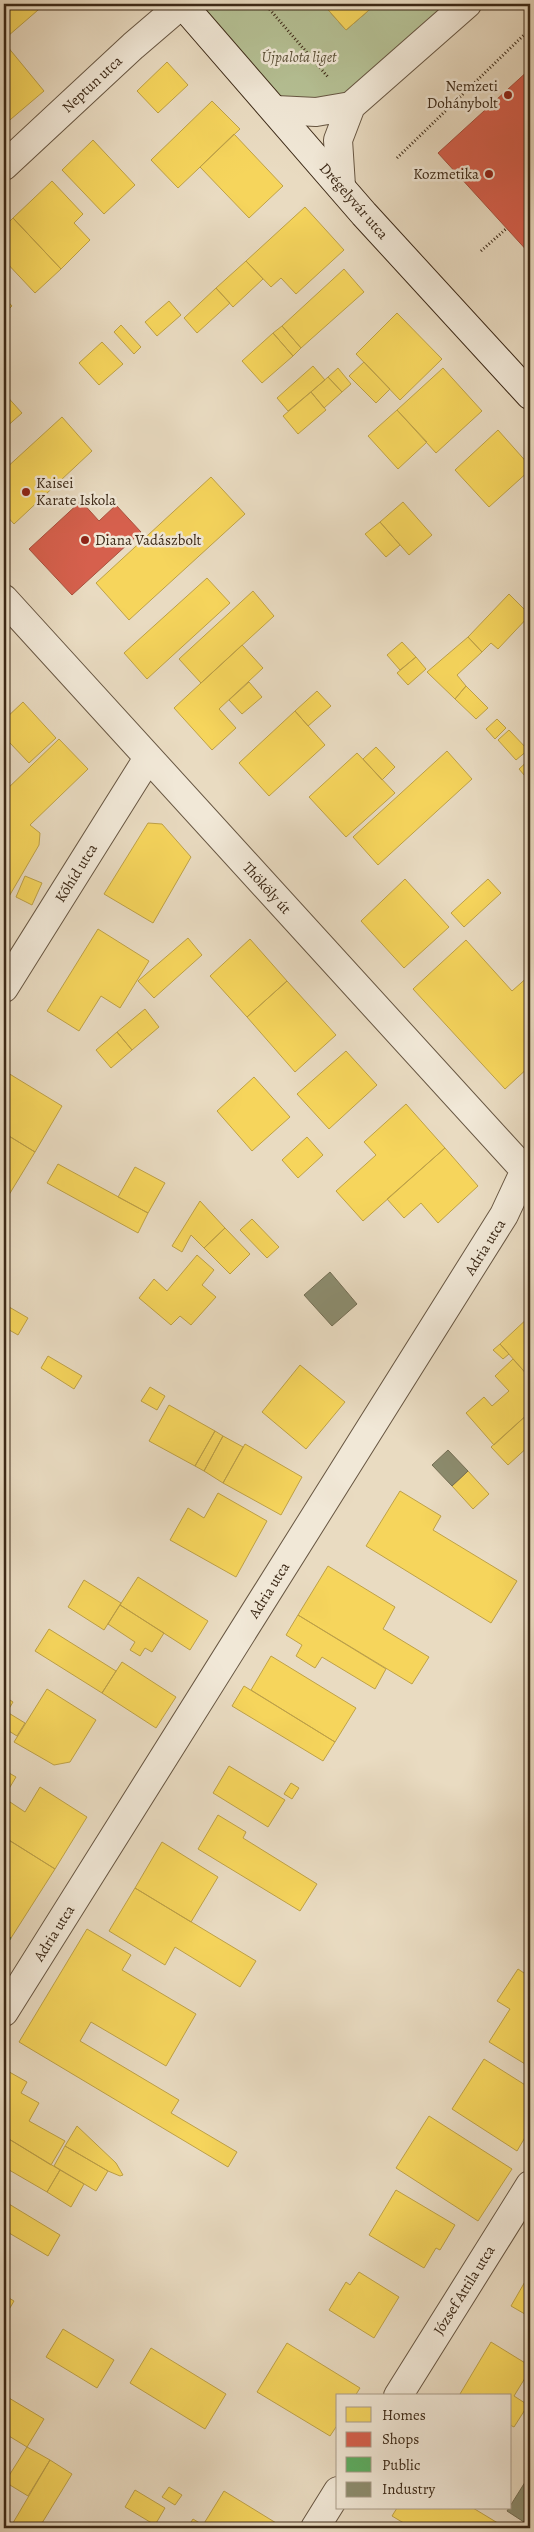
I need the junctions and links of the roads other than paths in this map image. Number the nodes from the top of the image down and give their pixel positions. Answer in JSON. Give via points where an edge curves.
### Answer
{"nodes":[{"id":1,"x":182,"y":4,"type":"edge"},
{"id":2,"x":467,"y":4,"type":"edge"},
{"id":3,"x":351,"y":106,"type":"junction"},
{"id":4,"x":276,"y":110,"type":"junction"},
{"id":5,"x":4,"y":166,"type":"edge"},
{"id":6,"x":342,"y":186,"type":"junction"},
{"id":7,"x":530,"y":395,"type":"edge"},
{"id":8,"x":4,"y":599,"type":"edge"},
{"id":9,"x":148,"y":758,"type":"junction"},
{"id":10,"x":4,"y":988,"type":"edge"},
{"id":11,"x":529,"y":1170,"type":"edge"},
{"id":12,"x":4,"y":2012,"type":"edge"},
{"id":13,"x":530,"y":2185,"type":"edge"},
{"id":14,"x":399,"y":2394,"type":"edge"},
{"id":15,"x":336,"y":2494,"type":"edge"},
{"id":16,"x":315,"y":2528,"type":"edge"}],
"edges":[{"from":1,"to":4,"type":"street","name":"Drégelyvár utca"},
{"from":1,"to":5,"type":"street","name":"Neptun utca"},
{"from":2,"to":3,"type":"street"},
{"from":3,"to":4,"type":"street","via":[[316,112]]},
{"from":3,"to":6,"type":"street","via":[[338,140]]},
{"from":4,"to":6,"type":"street","name":"Drégelyvár utca"},
{"from":6,"to":7,"type":"street","name":"Drégelyvár utca"},
{"from":8,"to":9,"type":"street","name":"Thököly út"},
{"from":9,"to":10,"type":"street","name":"Kőhíd utca"},
{"from":9,"to":11,"type":"street","name":"Thököly út"},
{"from":11,"to":12,"type":"street","name":"Adria utca","via":[[504,1216]]},
{"from":13,"to":14,"type":"street","name":"József Attila utca"},
{"from":15,"to":16,"type":"street"}]}
